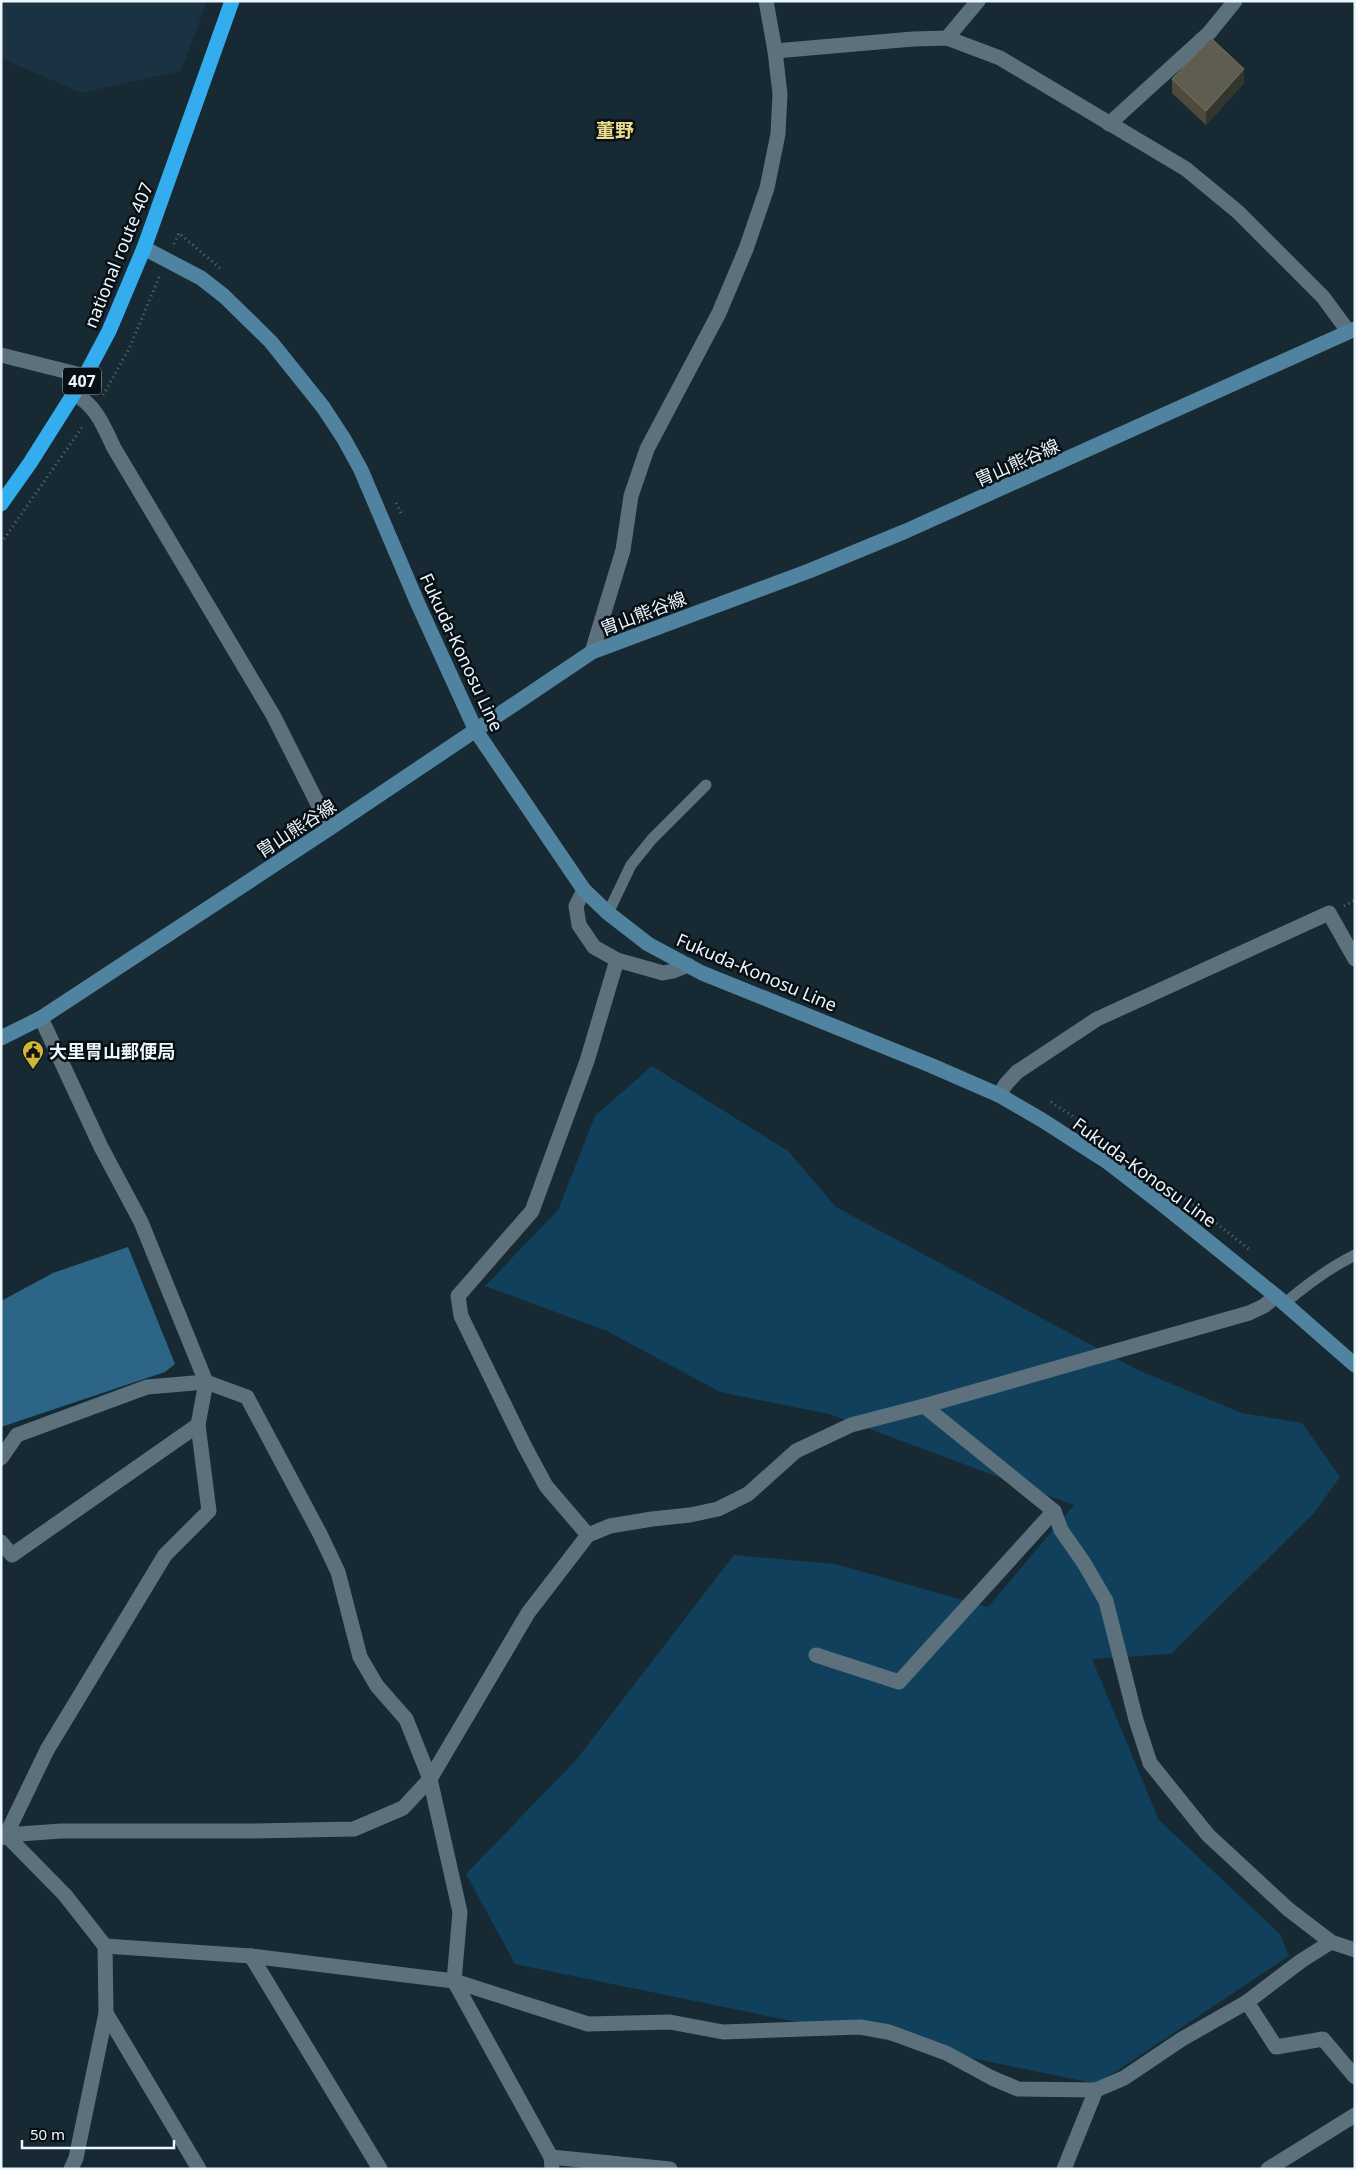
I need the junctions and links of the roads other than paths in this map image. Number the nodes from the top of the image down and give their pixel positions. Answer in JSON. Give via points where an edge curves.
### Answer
{"nodes":[{"id":1,"x":232,"y":1,"type":"edge"},
{"id":2,"x":766,"y":1,"type":"edge"},
{"id":3,"x":978,"y":1,"type":"edge"},
{"id":4,"x":1235,"y":1,"type":"edge"},
{"id":5,"x":947,"y":38,"type":"junction"},
{"id":6,"x":775,"y":50,"type":"junction"},
{"id":7,"x":1109,"y":124,"type":"junction"},
{"id":8,"x":144,"y":248,"type":"junction"},
{"id":9,"x":1351,"y":330,"type":"edge"},
{"id":10,"x":1,"y":355,"type":"edge"},
{"id":11,"x":86,"y":376,"type":"junction"},
{"id":12,"x":74,"y":394,"type":"junction"},
{"id":13,"x":1,"y":504,"type":"edge"},
{"id":14,"x":592,"y":652,"type":"junction"},
{"id":15,"x":476,"y":731,"type":"junction"},
{"id":16,"x":706,"y":785,"type":"dead end"},
{"id":17,"x":330,"y":828,"type":"junction"},
{"id":18,"x":584,"y":890,"type":"junction"},
{"id":19,"x":608,"y":914,"type":"junction"},
{"id":20,"x":1355,"y":959,"type":"edge"},
{"id":21,"x":617,"y":960,"type":"junction"},
{"id":22,"x":688,"y":966,"type":"junction"},
{"id":23,"x":41,"y":1018,"type":"junction"},
{"id":24,"x":1,"y":1038,"type":"edge"},
{"id":25,"x":999,"y":1095,"type":"junction"},
{"id":26,"x":1355,"y":1255,"type":"edge"},
{"id":27,"x":1280,"y":1300,"type":"junction"},
{"id":28,"x":1355,"y":1365,"type":"edge"},
{"id":29,"x":206,"y":1382,"type":"junction"},
{"id":30,"x":924,"y":1406,"type":"junction"},
{"id":31,"x":198,"y":1425,"type":"junction"},
{"id":32,"x":1,"y":1458,"type":"edge"},
{"id":33,"x":1054,"y":1511,"type":"junction"},
{"id":34,"x":588,"y":1535,"type":"junction"},
{"id":35,"x":1,"y":1542,"type":"edge"},
{"id":36,"x":816,"y":1655,"type":"dead end"},
{"id":37,"x":430,"y":1779,"type":"junction"},
{"id":38,"x":4,"y":1836,"type":"edge"},
{"id":39,"x":1332,"y":1942,"type":"junction"},
{"id":40,"x":105,"y":1946,"type":"junction"},
{"id":41,"x":1355,"y":1950,"type":"edge"},
{"id":42,"x":251,"y":1956,"type":"junction"},
{"id":43,"x":454,"y":1981,"type":"junction"},
{"id":44,"x":1246,"y":2002,"type":"junction"},
{"id":45,"x":106,"y":2013,"type":"junction"},
{"id":46,"x":1355,"y":2077,"type":"edge"},
{"id":47,"x":1096,"y":2090,"type":"junction"},
{"id":48,"x":1355,"y":2115,"type":"edge"},
{"id":49,"x":552,"y":2163,"type":"edge"},
{"id":50,"x":71,"y":2169,"type":"edge"},
{"id":51,"x":199,"y":2169,"type":"edge"},
{"id":52,"x":380,"y":2169,"type":"edge"},
{"id":53,"x":670,"y":2169,"type":"edge"},
{"id":54,"x":1064,"y":2169,"type":"edge"},
{"id":55,"x":1268,"y":2169,"type":"edge"}],
"edges":[{"from":1,"to":8,"type":"highway","name":"national route 407","number":"407"},
{"from":2,"to":6,"type":"street"},
{"from":3,"to":5,"type":"street"},
{"from":4,"to":7,"type":"street","via":[[1209,34]]},
{"from":5,"to":6,"type":"street"},
{"from":5,"to":7,"type":"street","via":[[1000,58]]},
{"from":6,"to":14,"type":"street","via":[[780,102],[778,134],[767,188],[719,313],[647,449],[631,496],[623,550]]},
{"from":7,"to":9,"type":"street","via":[[1186,169],[1238,212]]},
{"from":8,"to":11,"type":"highway","name":"national route 407","number":"407"},
{"from":8,"to":15,"type":"main road","name":"Fukuda-Konosu Line","via":[[201,278],[224,296],[271,342],[324,407],[360,470]]},
{"from":9,"to":14,"type":"main road","name":"胄山熊谷線","via":[[906,531]]},
{"from":10,"to":11,"type":"street"},
{"from":11,"to":12,"type":"highway","name":"national route 407","number":"407"},
{"from":12,"to":13,"type":"highway","name":"national route 407","number":"407"},
{"from":12,"to":17,"type":"street","via":[[94,409],[114,448],[274,715]]},
{"from":14,"to":15,"type":"main road","name":"胄山熊谷線"},
{"from":15,"to":17,"type":"main road","name":"胄山熊谷線"},
{"from":15,"to":18,"type":"main road","name":"Fukuda-Konosu Line"},
{"from":16,"to":19,"type":"lane","via":[[631,865]]},
{"from":17,"to":23,"type":"main road","name":"胄山熊谷線"},
{"from":18,"to":19,"type":"main road","name":"Fukuda-Konosu Line"},
{"from":18,"to":21,"type":"street","via":[[576,906],[579,925],[594,947]]},
{"from":19,"to":22,"type":"main road","name":"Fukuda-Konosu Line","via":[[648,944]]},
{"from":20,"to":25,"type":"street","via":[[1329,913],[1097,1019],[1017,1072]]},
{"from":21,"to":22,"type":"street","via":[[663,973]]},
{"from":21,"to":34,"type":"street","via":[[587,1061],[532,1211],[458,1296],[461,1316],[546,1486]]},
{"from":22,"to":25,"type":"main road","name":"Fukuda-Konosu Line"},
{"from":23,"to":24,"type":"main road","name":"胄山熊谷線"},
{"from":23,"to":29,"type":"street","via":[[101,1147],[141,1222]]},
{"from":25,"to":27,"type":"main road","name":"Fukuda-Konosu Line","via":[[1109,1163]]},
{"from":26,"to":27,"type":"lane"},
{"from":27,"to":28,"type":"main road","name":"Fukuda-Konosu Line"},
{"from":27,"to":30,"type":"street","via":[[1249,1313]]},
{"from":29,"to":31,"type":"street"},
{"from":29,"to":32,"type":"street","via":[[147,1387],[17,1435]]},
{"from":29,"to":37,"type":"street","via":[[247,1397],[338,1572],[360,1657],[377,1686],[406,1719]]},
{"from":30,"to":33,"type":"street"},
{"from":30,"to":34,"type":"street","via":[[851,1425],[796,1451],[748,1494],[718,1509],[690,1516],[610,1526]]},
{"from":31,"to":35,"type":"street","via":[[12,1556]]},
{"from":31,"to":38,"type":"street","via":[[209,1511],[165,1555],[47,1750]]},
{"from":33,"to":36,"type":"street","via":[[899,1682]]},
{"from":33,"to":39,"type":"street","via":[[1061,1530],[1106,1601],[1150,1764],[1208,1835],[1288,1909]]},
{"from":34,"to":37,"type":"street","via":[[528,1613]]},
{"from":37,"to":38,"type":"street","via":[[403,1808],[354,1829],[61,1830]]},
{"from":37,"to":43,"type":"street","via":[[460,1912]]},
{"from":38,"to":40,"type":"street","via":[[65,1895]]},
{"from":39,"to":41,"type":"street"},
{"from":39,"to":44,"type":"street"},
{"from":40,"to":42,"type":"street"},
{"from":40,"to":45,"type":"street"},
{"from":42,"to":43,"type":"street"},
{"from":42,"to":52,"type":"street"},
{"from":43,"to":47,"type":"street","via":[[588,2024],[670,2022],[723,2032],[860,2027],[889,2032],[946,2053],[1018,2089]]},
{"from":43,"to":49,"type":"street"},
{"from":44,"to":46,"type":"street","via":[[1276,2047],[1323,2038]]},
{"from":44,"to":47,"type":"street","via":[[1124,2078]]},
{"from":45,"to":50,"type":"street"},
{"from":45,"to":51,"type":"street"},
{"from":47,"to":54,"type":"street"},
{"from":48,"to":55,"type":"street"},
{"from":49,"to":53,"type":"street"}]}
